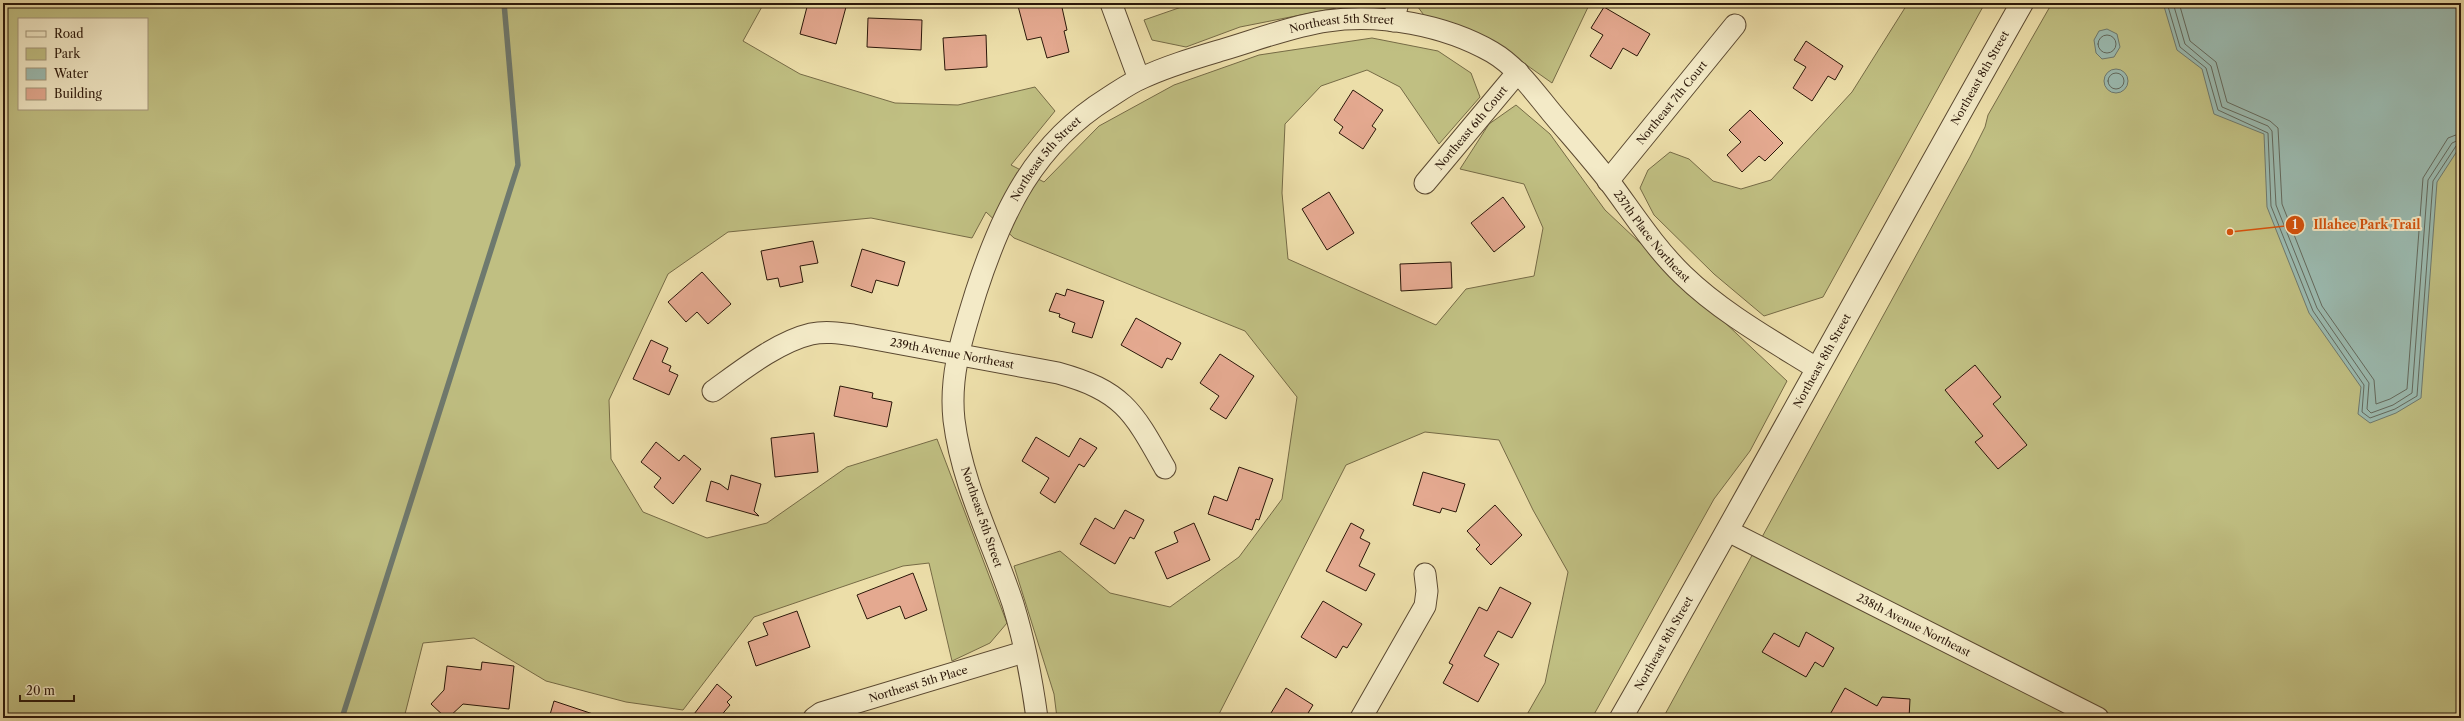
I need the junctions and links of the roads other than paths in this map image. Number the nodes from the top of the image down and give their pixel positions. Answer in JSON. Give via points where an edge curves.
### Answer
{"nodes":[{"id":1,"x":1111,"y":3,"type":"edge"},
{"id":2,"x":2022,"y":3,"type":"edge"},
{"id":3,"x":1396,"y":12,"type":"edge"},
{"id":4,"x":1735,"y":25,"type":"dead end"},
{"id":5,"x":1518,"y":72,"type":"junction"},
{"id":6,"x":1139,"y":79,"type":"junction"},
{"id":7,"x":1608,"y":181,"type":"junction"},
{"id":8,"x":1425,"y":183,"type":"dead end"},
{"id":9,"x":956,"y":355,"type":"junction"},
{"id":10,"x":1816,"y":368,"type":"junction"},
{"id":11,"x":713,"y":391,"type":"dead end"},
{"id":12,"x":1164,"y":468,"type":"dead end"},
{"id":13,"x":1728,"y":531,"type":"junction"},
{"id":14,"x":1425,"y":574,"type":"dead end"},
{"id":15,"x":1024,"y":652,"type":"junction"},
{"id":16,"x":814,"y":718,"type":"edge"},
{"id":17,"x":1037,"y":718,"type":"edge"},
{"id":18,"x":1361,"y":718,"type":"edge"},
{"id":19,"x":1620,"y":718,"type":"edge"},
{"id":20,"x":2098,"y":718,"type":"edge"}],
"edges":[{"from":1,"to":6,"type":"street"},
{"from":2,"to":10,"type":"street","name":"Northeast 8th Street"},
{"from":3,"to":5,"type":"street","name":"Northeast 5th Street","via":[[1472,42],[1496,54]]},
{"from":3,"to":6,"type":"street","name":"Northeast 5th Street","via":[[1324,21],[1184,62]]},
{"from":4,"to":7,"type":"street","name":"Northeast 7th Court"},
{"from":5,"to":7,"type":"street","name":"237th Place Northeast"},
{"from":5,"to":8,"type":"street","name":"Northeast 6th Court"},
{"from":6,"to":9,"type":"street","name":"Northeast 5th Street","via":[[1094,107],[1064,132],[1036,163],[1016,192],[987,258]]},
{"from":7,"to":10,"type":"street","name":"237th Place Northeast","via":[[1646,233],[1683,275],[1747,324]]},
{"from":9,"to":11,"type":"street","name":"239th Avenue Northeast","via":[[835,332],[810,334],[756,361]]},
{"from":9,"to":12,"type":"street","name":"239th Avenue Northeast","via":[[1058,373],[1082,379],[1104,389],[1124,404],[1140,424]]},
{"from":9,"to":15,"type":"street","name":"Northeast 5th Street","via":[[954,421],[961,454],[969,488],[1013,606]]},
{"from":10,"to":13,"type":"street","name":"Northeast 8th Street"},
{"from":13,"to":19,"type":"street","name":"Northeast 8th Street"},
{"from":13,"to":20,"type":"street","name":"238th Avenue Northeast"},
{"from":14,"to":18,"type":"street","via":[[1425,606]]},
{"from":15,"to":16,"type":"street","name":"Northeast 5th Place"},
{"from":15,"to":17,"type":"street","name":"Northeast 5th Street"}]}
